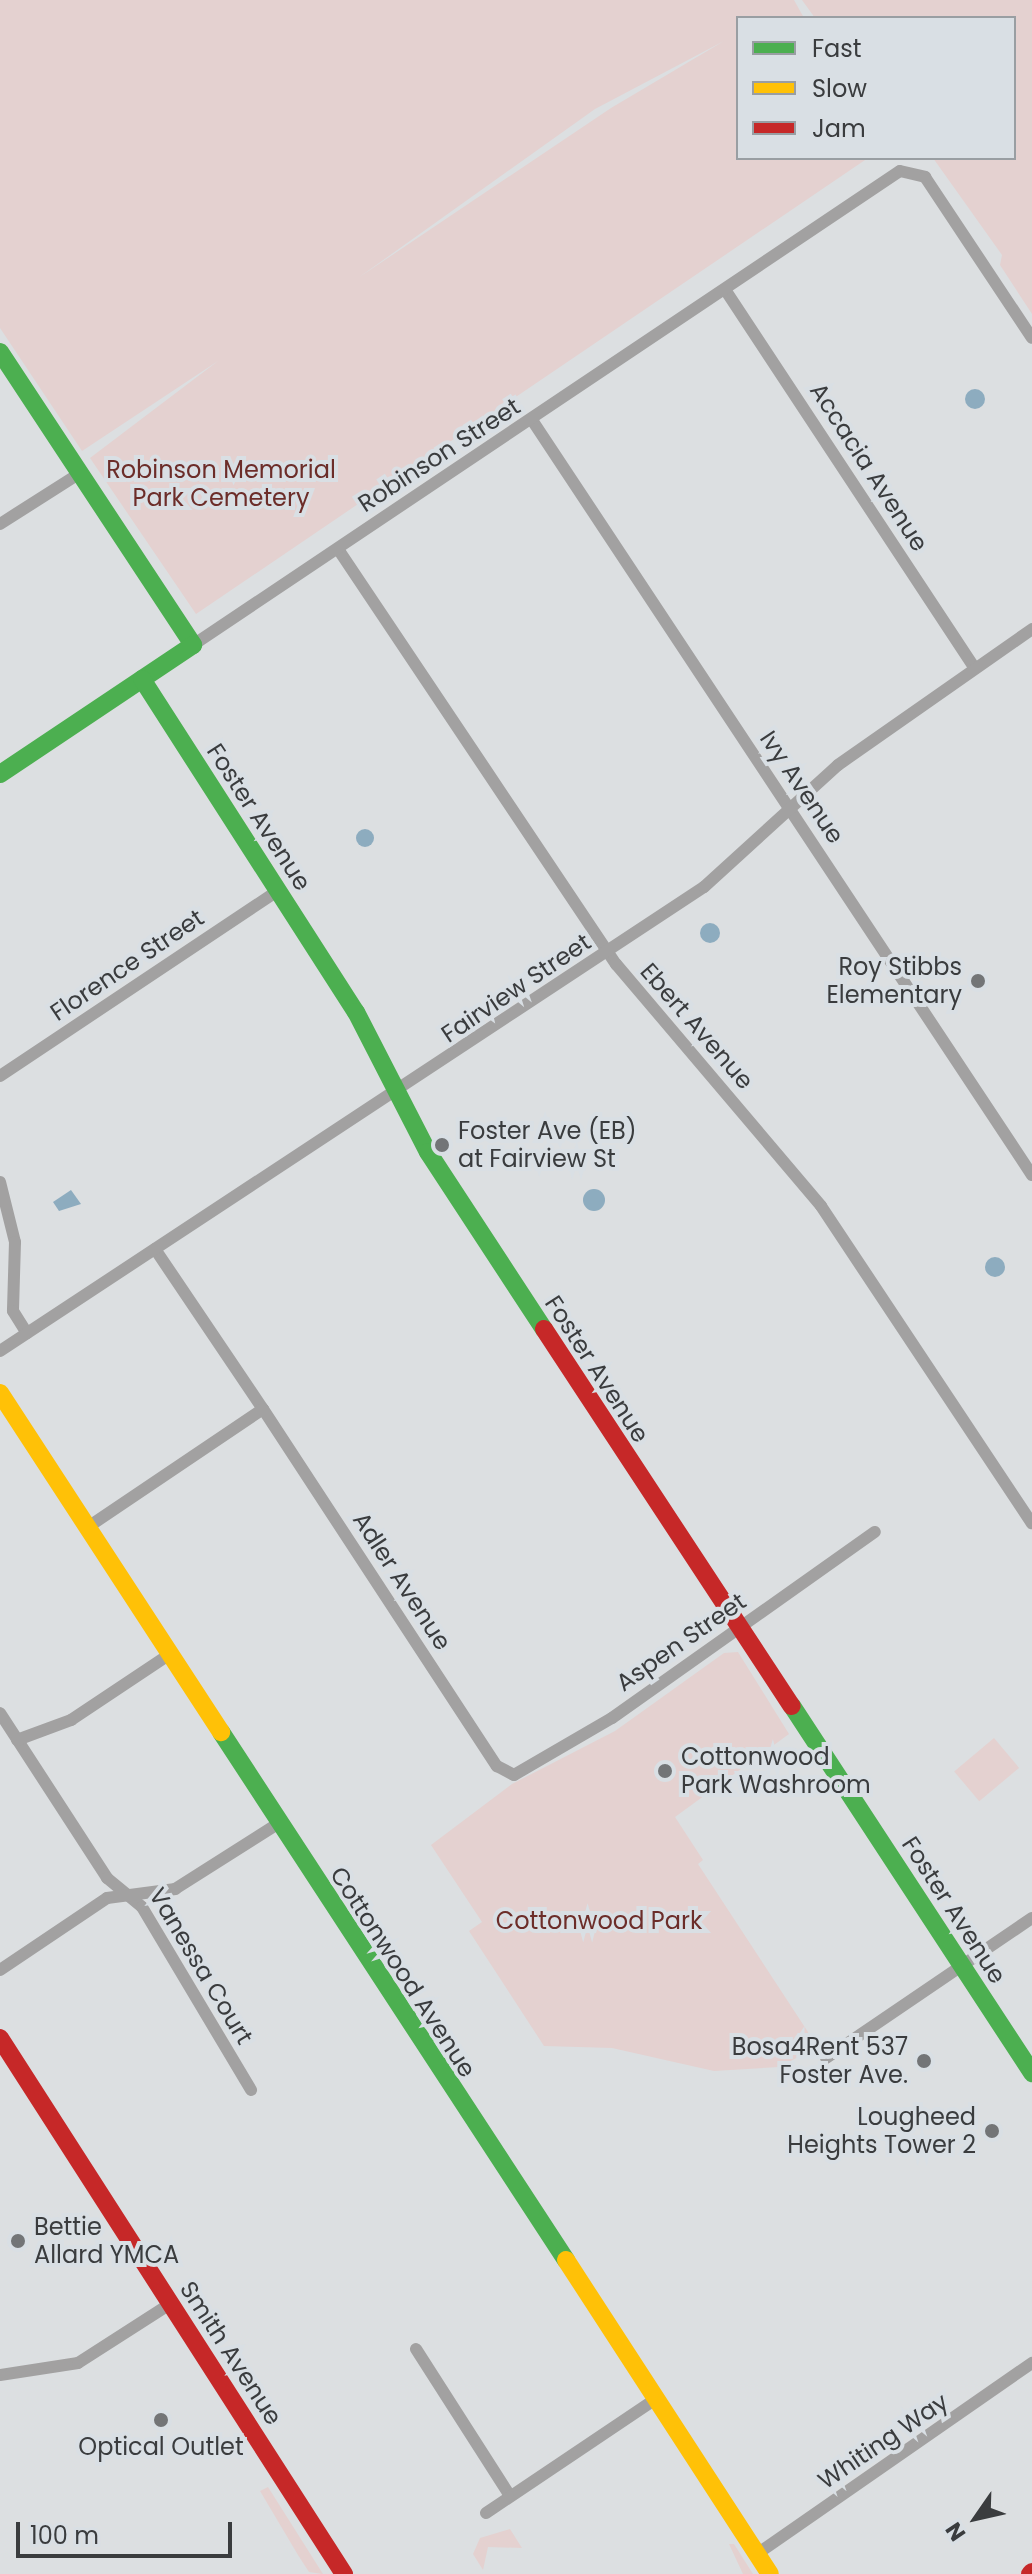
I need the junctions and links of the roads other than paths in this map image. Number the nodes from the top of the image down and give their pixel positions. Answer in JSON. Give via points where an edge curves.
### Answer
{"nodes":[{"id":1,"x":726,"y":291,"type":"junction"},
{"id":2,"x":1032,"y":338,"type":"edge"},
{"id":3,"x":0,"y":352,"type":"edge"},
{"id":4,"x":534,"y":423,"type":"junction"},
{"id":5,"x":80,"y":473,"type":"junction"},
{"id":6,"x":0,"y":524,"type":"edge"},
{"id":7,"x":338,"y":549,"type":"junction"},
{"id":8,"x":1032,"y":629,"type":"edge"},
{"id":9,"x":193,"y":645,"type":"junction"},
{"id":10,"x":975,"y":668,"type":"junction"},
{"id":11,"x":142,"y":679,"type":"junction"},
{"id":12,"x":0,"y":774,"type":"edge"},
{"id":13,"x":791,"y":811,"type":"junction"},
{"id":14,"x":277,"y":891,"type":"junction"},
{"id":15,"x":608,"y":953,"type":"junction"},
{"id":16,"x":0,"y":1076,"type":"edge"},
{"id":17,"x":397,"y":1095,"type":"junction"},
{"id":18,"x":1032,"y":1175,"type":"edge"},
{"id":19,"x":0,"y":1182,"type":"edge"},
{"id":20,"x":155,"y":1249,"type":"junction"},
{"id":21,"x":27,"y":1333,"type":"junction"},
{"id":22,"x":0,"y":1351,"type":"edge"},
{"id":23,"x":0,"y":1393,"type":"edge"},
{"id":24,"x":263,"y":1409,"type":"junction"},
{"id":25,"x":1032,"y":1523,"type":"edge"},
{"id":26,"x":88,"y":1527,"type":"junction"},
{"id":27,"x":875,"y":1532,"type":"dead end"},
{"id":28,"x":739,"y":1629,"type":"junction"},
{"id":29,"x":170,"y":1654,"type":"junction"},
{"id":30,"x":0,"y":1713,"type":"edge"},
{"id":31,"x":17,"y":1740,"type":"junction"},
{"id":32,"x":507,"y":1774,"type":"joint"},
{"id":33,"x":279,"y":1823,"type":"junction"},
{"id":34,"x":134,"y":1895,"type":"junction"},
{"id":35,"x":1032,"y":1918,"type":"edge"},
{"id":36,"x":962,"y":1965,"type":"junction"},
{"id":37,"x":0,"y":1970,"type":"edge"},
{"id":38,"x":0,"y":2038,"type":"edge"},
{"id":39,"x":826,"y":2058,"type":"dead end"},
{"id":40,"x":1032,"y":2073,"type":"edge"},
{"id":41,"x":251,"y":2090,"type":"dead end"},
{"id":42,"x":170,"y":2304,"type":"junction"},
{"id":43,"x":416,"y":2349,"type":"dead end"},
{"id":44,"x":1032,"y":2364,"type":"edge"},
{"id":45,"x":0,"y":2375,"type":"edge"},
{"id":46,"x":651,"y":2402,"type":"junction"},
{"id":47,"x":510,"y":2496,"type":"junction"},
{"id":48,"x":486,"y":2513,"type":"dead end"},
{"id":49,"x":757,"y":2554,"type":"junction"},
{"id":50,"x":344,"y":2574,"type":"edge"},
{"id":51,"x":770,"y":2574,"type":"edge"}],
"edges":[{"from":1,"to":2,"type":"street","name":"Robinson Street","via":[[900,171],[925,177]]},
{"from":1,"to":4,"type":"street","name":"Robinson Street"},
{"from":1,"to":10,"type":"street","name":"Accacia Avenue"},
{"from":3,"to":5,"type":"street"},
{"from":4,"to":7,"type":"street","name":"Robinson Street"},
{"from":4,"to":13,"type":"street","name":"Ivy Avenue"},
{"from":5,"to":6,"type":"street"},
{"from":5,"to":9,"type":"street"},
{"from":7,"to":9,"type":"street","name":"Robinson Street"},
{"from":7,"to":15,"type":"street","name":"Ebert Avenue"},
{"from":8,"to":10,"type":"street","name":"Fairview Street"},
{"from":9,"to":11,"type":"street","name":"Robinson Street"},
{"from":10,"to":13,"type":"street","name":"Fairview Street","via":[[838,765]]},
{"from":11,"to":12,"type":"street","name":"Robinson Street"},
{"from":11,"to":14,"type":"street","name":"Foster Avenue"},
{"from":13,"to":15,"type":"street","name":"Fairview Street","via":[[722,873]]},
{"from":13,"to":18,"type":"street","name":"Ivy Avenue"},
{"from":14,"to":16,"type":"street","name":"Florence Street"},
{"from":14,"to":17,"type":"street","name":"Foster Avenue","via":[[356,1012]]},
{"from":15,"to":17,"type":"street","name":"Fairview Street"},
{"from":15,"to":25,"type":"street","name":"Ebert Avenue","via":[[821,1206]]},
{"from":17,"to":20,"type":"street","name":"Fairview Street"},
{"from":17,"to":28,"type":"street","name":"Foster Avenue"},
{"from":19,"to":21,"type":"street","via":[[15,1242],[11,1300]]},
{"from":20,"to":21,"type":"street","name":"Fairview Street"},
{"from":20,"to":24,"type":"street","name":"Adler Avenue"},
{"from":21,"to":22,"type":"street","name":"Fairview Street"},
{"from":23,"to":26,"type":"street","name":"Cottonwood Avenue"},
{"from":24,"to":26,"type":"street"},
{"from":24,"to":32,"type":"street","name":"Adler Avenue"},
{"from":26,"to":29,"type":"street","name":"Cottonwood Avenue"},
{"from":27,"to":28,"type":"street","name":"Aspen Street"},
{"from":28,"to":32,"type":"street","name":"Aspen Street","via":[[612,1718],[520,1774]]},
{"from":28,"to":36,"type":"street","name":"Foster Avenue"},
{"from":29,"to":31,"type":"street","via":[[71,1720]]},
{"from":29,"to":33,"type":"street","name":"Cottonwood Avenue"},
{"from":30,"to":31,"type":"street","name":"Vanessa Court"},
{"from":31,"to":34,"type":"street","name":"Vanessa Court","via":[[107,1878]]},
{"from":33,"to":34,"type":"street","via":[[175,1889]]},
{"from":33,"to":46,"type":"street","name":"Cottonwood Avenue"},
{"from":34,"to":37,"type":"street","via":[[107,1898]]},
{"from":34,"to":41,"type":"street","name":"Vanessa Court"},
{"from":35,"to":36,"type":"street"},
{"from":36,"to":39,"type":"street"},
{"from":36,"to":40,"type":"street","name":"Foster Avenue"},
{"from":38,"to":42,"type":"street","name":"Smith Avenue"},
{"from":42,"to":45,"type":"street","via":[[78,2363]]},
{"from":42,"to":50,"type":"street","name":"Smith Avenue"},
{"from":43,"to":47,"type":"street"},
{"from":44,"to":49,"type":"street","name":"Whiting Way"},
{"from":46,"to":47,"type":"street"},
{"from":46,"to":49,"type":"street","name":"Cottonwood Avenue"},
{"from":47,"to":48,"type":"street"},
{"from":49,"to":51,"type":"street","name":"Cottonwood Avenue"}]}
